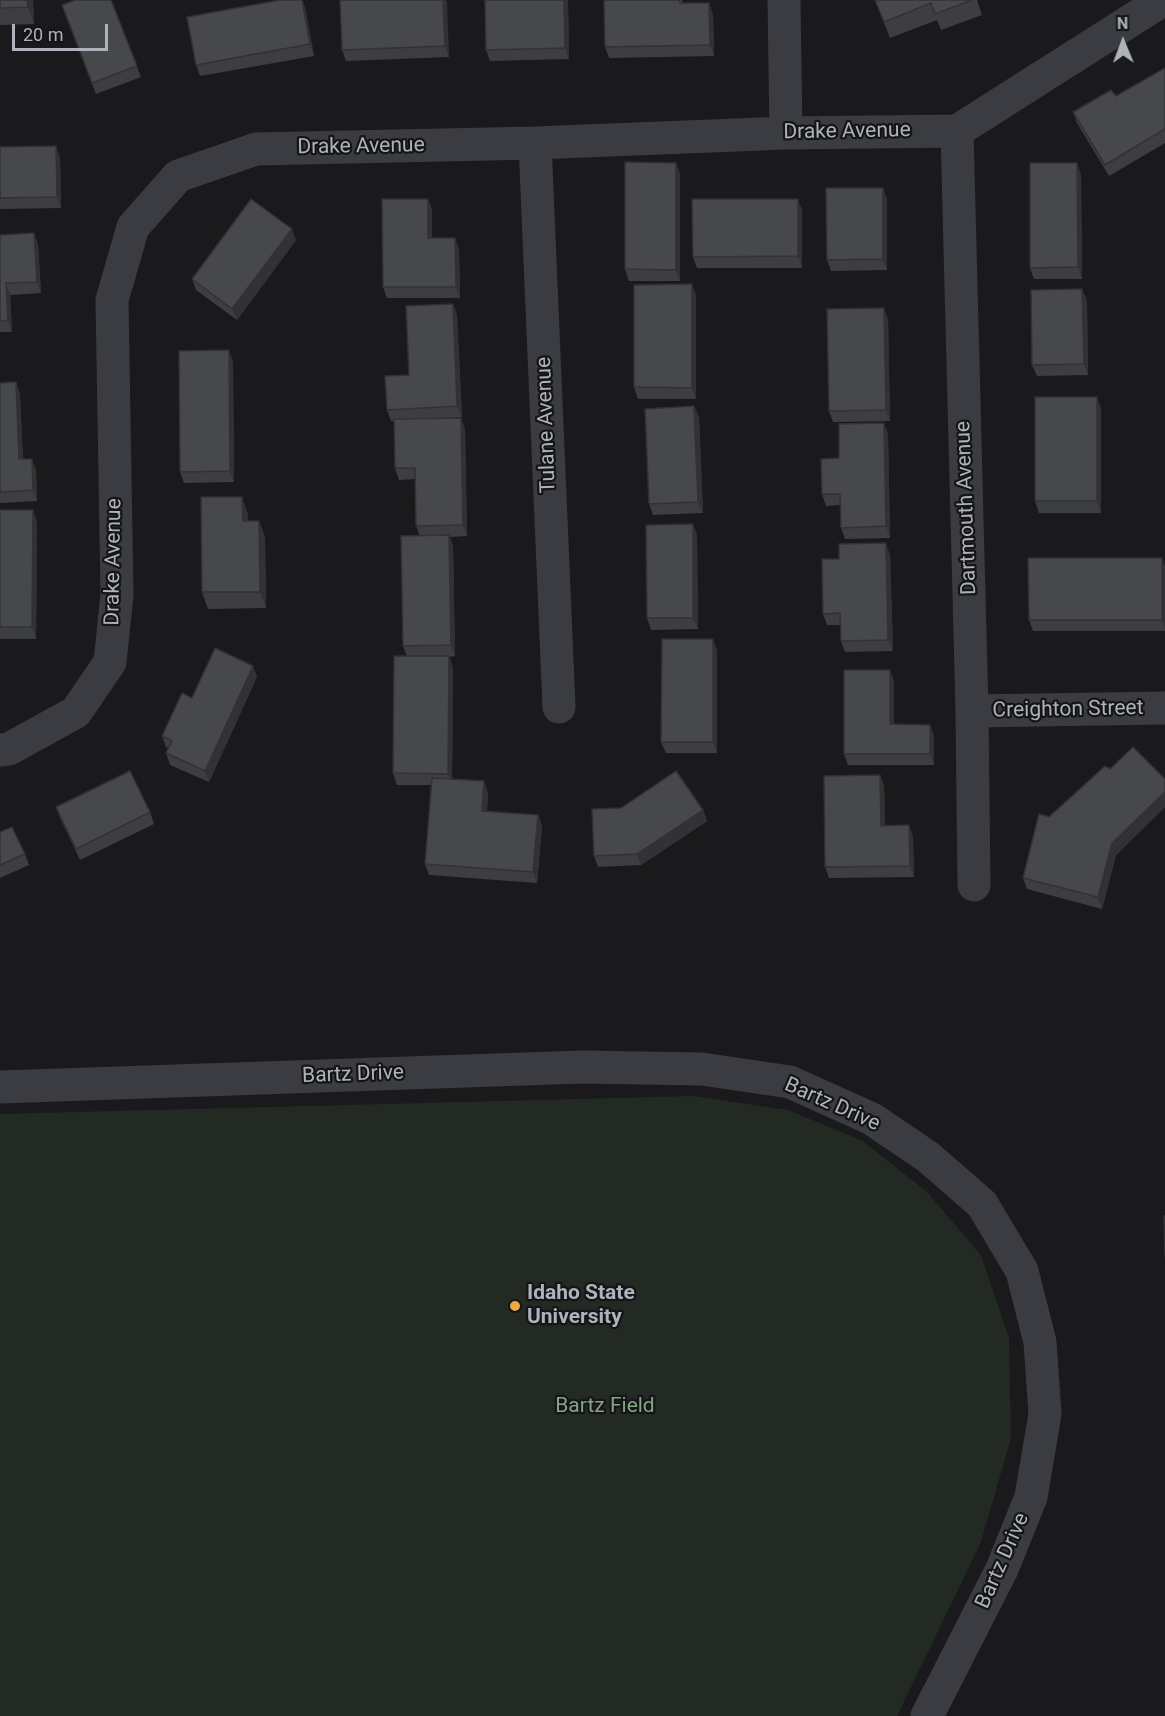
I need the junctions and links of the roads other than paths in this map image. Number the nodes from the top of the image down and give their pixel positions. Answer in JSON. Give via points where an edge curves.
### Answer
{"nodes":[{"id":1,"x":784,"y":0,"type":"edge"},
{"id":2,"x":1164,"y":0,"type":"edge"},
{"id":3,"x":957,"y":131,"type":"junction"},
{"id":4,"x":786,"y":133,"type":"junction"},
{"id":5,"x":535,"y":143,"type":"junction"},
{"id":6,"x":559,"y":707,"type":"dead end"},
{"id":7,"x":1165,"y":708,"type":"edge"},
{"id":8,"x":972,"y":711,"type":"junction"},
{"id":9,"x":0,"y":750,"type":"edge"},
{"id":10,"x":974,"y":885,"type":"dead end"},
{"id":11,"x":0,"y":1087,"type":"edge"},
{"id":12,"x":927,"y":1716,"type":"edge"}],
"edges":[{"from":1,"to":4,"type":"street"},
{"from":2,"to":3,"type":"street"},
{"from":3,"to":4,"type":"street","name":"Drake Avenue"},
{"from":3,"to":8,"type":"street","name":"Dartmouth Avenue"},
{"from":4,"to":5,"type":"street","name":"Drake Avenue"},
{"from":5,"to":6,"type":"street","name":"Tulane Avenue"},
{"from":5,"to":9,"type":"street","name":"Drake Avenue","via":[[256,149],[178,176],[133,226],[112,300],[117,595],[110,662],[76,711],[9,749]]},
{"from":7,"to":8,"type":"street","name":"Creighton Street"},
{"from":8,"to":10,"type":"street","name":"Dartmouth Avenue"},
{"from":11,"to":12,"type":"street","name":"Bartz Drive","via":[[582,1067],[702,1069],[790,1082],[872,1119],[928,1157],[982,1204],[1022,1270],[1040,1342],[1044,1414],[1031,1497],[1002,1569]]}]}
